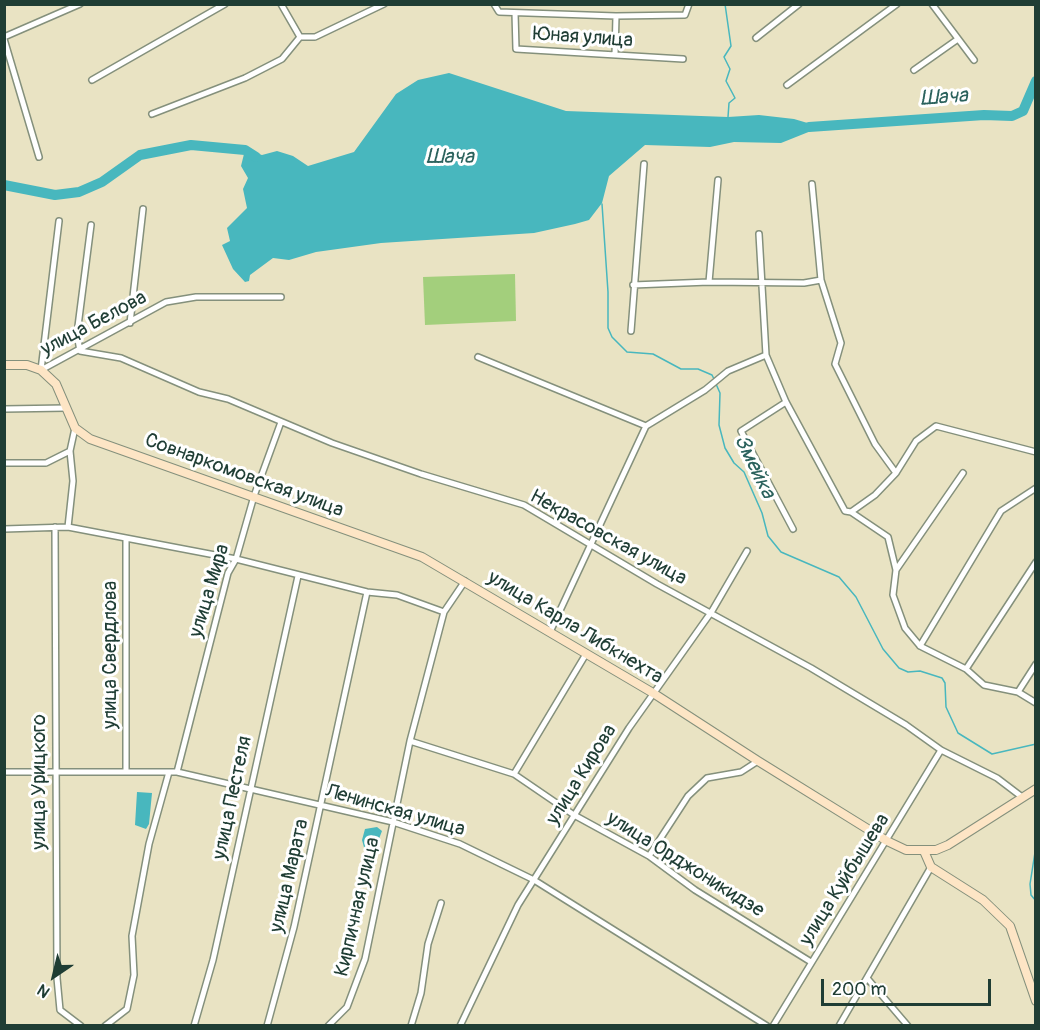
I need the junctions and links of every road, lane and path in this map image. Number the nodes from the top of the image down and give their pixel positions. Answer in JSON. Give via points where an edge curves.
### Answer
{"nodes":[{"id":1,"x":80,"y":4,"type":"edge"},
{"id":2,"x":225,"y":4,"type":"edge"},
{"id":3,"x":281,"y":4,"type":"edge"},
{"id":4,"x":384,"y":4,"type":"edge"},
{"id":5,"x":494,"y":4,"type":"edge"},
{"id":6,"x":689,"y":4,"type":"edge"},
{"id":7,"x":799,"y":4,"type":"edge"},
{"id":8,"x":897,"y":4,"type":"edge"},
{"id":9,"x":932,"y":4,"type":"edge"},
{"id":10,"x":515,"y":13,"type":"junction"},
{"id":11,"x":616,"y":16,"type":"junction"},
{"id":12,"x":300,"y":37,"type":"junction"},
{"id":13,"x":4,"y":38,"type":"edge"},
{"id":14,"x":756,"y":38,"type":"dead end"},
{"id":15,"x":958,"y":39,"type":"junction"},
{"id":16,"x":615,"y":55,"type":"junction"},
{"id":17,"x":683,"y":59,"type":"dead end"},
{"id":18,"x":974,"y":60,"type":"dead end"},
{"id":19,"x":914,"y":70,"type":"dead end"},
{"id":20,"x":92,"y":80,"type":"dead end"},
{"id":21,"x":787,"y":86,"type":"dead end"},
{"id":22,"x":153,"y":114,"type":"dead end"},
{"id":23,"x":39,"y":157,"type":"dead end"},
{"id":24,"x":644,"y":164,"type":"dead end"},
{"id":25,"x":718,"y":180,"type":"dead end"},
{"id":26,"x":812,"y":184,"type":"dead end"},
{"id":27,"x":143,"y":209,"type":"dead end"},
{"id":28,"x":58,"y":222,"type":"dead end"},
{"id":29,"x":91,"y":225,"type":"dead end"},
{"id":30,"x":759,"y":234,"type":"dead end"},
{"id":31,"x":821,"y":280,"type":"junction"},
{"id":32,"x":709,"y":282,"type":"junction"},
{"id":33,"x":761,"y":283,"type":"junction"},
{"id":34,"x":633,"y":285,"type":"junction"},
{"id":35,"x":281,"y":297,"type":"dead end"},
{"id":36,"x":130,"y":323,"type":"junction"},
{"id":37,"x":631,"y":331,"type":"dead end"},
{"id":38,"x":80,"y":351,"type":"junction"},
{"id":39,"x":766,"y":355,"type":"junction"},
{"id":40,"x":478,"y":357,"type":"dead end"},
{"id":41,"x":4,"y":365,"type":"edge"},
{"id":42,"x":41,"y":370,"type":"junction"},
{"id":43,"x":786,"y":402,"type":"junction"},
{"id":44,"x":66,"y":408,"type":"junction"},
{"id":45,"x":4,"y":409,"type":"edge"},
{"id":46,"x":281,"y":422,"type":"junction"},
{"id":47,"x":646,"y":426,"type":"junction"},
{"id":48,"x":75,"y":428,"type":"junction"},
{"id":49,"x":70,"y":451,"type":"junction"},
{"id":50,"x":1035,"y":452,"type":"edge"},
{"id":51,"x":4,"y":463,"type":"edge"},
{"id":52,"x":896,"y":473,"type":"junction"},
{"id":53,"x":963,"y":473,"type":"dead end"},
{"id":54,"x":1035,"y":488,"type":"edge"},
{"id":55,"x":254,"y":496,"type":"junction"},
{"id":56,"x":851,"y":512,"type":"junction"},
{"id":57,"x":55,"y":527,"type":"junction"},
{"id":58,"x":68,"y":527,"type":"junction"},
{"id":59,"x":4,"y":529,"type":"edge"},
{"id":60,"x":792,"y":529,"type":"dead end"},
{"id":61,"x":126,"y":539,"type":"junction"},
{"id":62,"x":591,"y":544,"type":"junction"},
{"id":63,"x":747,"y":551,"type":"dead end"},
{"id":64,"x":236,"y":559,"type":"junction"},
{"id":65,"x":1035,"y":562,"type":"edge"},
{"id":66,"x":896,"y":570,"type":"junction"},
{"id":67,"x":298,"y":576,"type":"junction"},
{"id":68,"x":465,"y":581,"type":"junction"},
{"id":69,"x":366,"y":592,"type":"junction"},
{"id":70,"x":712,"y":611,"type":"junction"},
{"id":71,"x":444,"y":612,"type":"junction"},
{"id":72,"x":550,"y":632,"type":"junction"},
{"id":73,"x":920,"y":646,"type":"junction"},
{"id":74,"x":586,"y":654,"type":"junction"},
{"id":75,"x":1035,"y":664,"type":"edge"},
{"id":76,"x":966,"y":669,"type":"junction"},
{"id":77,"x":1018,"y":692,"type":"junction"},
{"id":78,"x":653,"y":693,"type":"junction"},
{"id":79,"x":1035,"y":703,"type":"edge"},
{"id":80,"x":410,"y":741,"type":"junction"},
{"id":81,"x":941,"y":750,"type":"junction"},
{"id":82,"x":758,"y":761,"type":"junction"},
{"id":83,"x":126,"y":770,"type":"junction"},
{"id":84,"x":169,"y":771,"type":"junction"},
{"id":85,"x":4,"y":772,"type":"edge"},
{"id":86,"x":54,"y":772,"type":"junction"},
{"id":87,"x":177,"y":772,"type":"junction"},
{"id":88,"x":514,"y":774,"type":"junction"},
{"id":89,"x":250,"y":789,"type":"junction"},
{"id":90,"x":1035,"y":789,"type":"edge"},
{"id":91,"x":1022,"y":797,"type":"junction"},
{"id":92,"x":321,"y":804,"type":"junction"},
{"id":93,"x":574,"y":815,"type":"junction"},
{"id":94,"x":393,"y":822,"type":"junction"},
{"id":95,"x":887,"y":841,"type":"junction"},
{"id":96,"x":924,"y":851,"type":"junction"},
{"id":97,"x":649,"y":856,"type":"junction"},
{"id":98,"x":931,"y":867,"type":"junction"},
{"id":99,"x":534,"y":880,"type":"junction"},
{"id":100,"x":441,"y":903,"type":"dead end"},
{"id":101,"x":812,"y":962,"type":"junction"},
{"id":102,"x":867,"y":978,"type":"junction"},
{"id":103,"x":1035,"y":1001,"type":"edge"},
{"id":104,"x":81,"y":1026,"type":"edge"},
{"id":105,"x":105,"y":1026,"type":"edge"},
{"id":106,"x":194,"y":1026,"type":"edge"},
{"id":107,"x":267,"y":1026,"type":"edge"},
{"id":108,"x":328,"y":1026,"type":"edge"},
{"id":109,"x":411,"y":1026,"type":"edge"},
{"id":110,"x":460,"y":1026,"type":"edge"},
{"id":111,"x":767,"y":1026,"type":"edge"},
{"id":112,"x":773,"y":1026,"type":"edge"},
{"id":113,"x":838,"y":1026,"type":"edge"},
{"id":114,"x":908,"y":1026,"type":"edge"}],
"edges":[{"from":1,"to":13,"type":"street"},
{"from":2,"to":20,"type":"street"},
{"from":3,"to":12,"type":"street"},
{"from":4,"to":12,"type":"street","via":[[315,37]]},
{"from":5,"to":10,"type":"street","name":"Юная улица","via":[[499,12]]},
{"from":6,"to":11,"type":"street","name":"Юная улица","via":[[686,15]]},
{"from":7,"to":14,"type":"street"},
{"from":8,"to":21,"type":"street"},
{"from":9,"to":15,"type":"street"},
{"from":10,"to":11,"type":"street","name":"Юная улица"},
{"from":10,"to":16,"type":"street","name":"Юная улица","via":[[516,48]]},
{"from":11,"to":16,"type":"street"},
{"from":12,"to":22,"type":"street","via":[[282,59]]},
{"from":13,"to":23,"type":"street"},
{"from":15,"to":18,"type":"street"},
{"from":15,"to":19,"type":"street"},
{"from":16,"to":17,"type":"street","name":"Юная улица"},
{"from":24,"to":34,"type":"street"},
{"from":25,"to":32,"type":"street"},
{"from":26,"to":31,"type":"street"},
{"from":27,"to":36,"type":"street"},
{"from":28,"to":42,"type":"street","name":"улица Белова"},
{"from":29,"to":38,"type":"street","via":[[77,334]]},
{"from":30,"to":33,"type":"street"},
{"from":31,"to":33,"type":"street"},
{"from":31,"to":52,"type":"street","via":[[841,343],[835,364],[875,444]]},
{"from":32,"to":33,"type":"street"},
{"from":32,"to":34,"type":"street"},
{"from":33,"to":39,"type":"street"},
{"from":34,"to":37,"type":"street"},
{"from":35,"to":36,"type":"street","name":"улица Белова","via":[[196,297],[166,302]]},
{"from":36,"to":38,"type":"street","name":"улица Белова"},
{"from":38,"to":42,"type":"street","name":"улица Белова"},
{"from":38,"to":46,"type":"street","name":"Некрасовская улица","via":[[121,358]]},
{"from":39,"to":43,"type":"street"},
{"from":39,"to":47,"type":"street","via":[[725,374]]},
{"from":40,"to":47,"type":"street"},
{"from":41,"to":42,"type":"street","via":[[27,364]]},
{"from":42,"to":44,"type":"street","via":[[56,384]]},
{"from":43,"to":56,"type":"street","via":[[845,511]]},
{"from":43,"to":60,"type":"street","via":[[741,431]]},
{"from":44,"to":45,"type":"street"},
{"from":44,"to":48,"type":"street"},
{"from":46,"to":55,"type":"street","name":"улица Мира"},
{"from":46,"to":62,"type":"street","name":"Некрасовская улица","via":[[421,474],[524,505]]},
{"from":47,"to":62,"type":"street"},
{"from":48,"to":49,"type":"street"},
{"from":48,"to":55,"type":"street","name":"Совнаркомовская улица","via":[[90,439]]},
{"from":49,"to":51,"type":"street","via":[[46,463]]},
{"from":49,"to":58,"type":"street","via":[[73,481]]},
{"from":50,"to":52,"type":"street","via":[[936,426],[916,441]]},
{"from":52,"to":56,"type":"street"},
{"from":53,"to":66,"type":"street"},
{"from":54,"to":73,"type":"street","via":[[1001,511]]},
{"from":55,"to":64,"type":"street","name":"улица Мира"},
{"from":55,"to":68,"type":"street","name":"Совнаркомовская улица","via":[[422,557]]},
{"from":56,"to":66,"type":"street","via":[[888,537]]},
{"from":57,"to":58,"type":"street"},
{"from":57,"to":59,"type":"street"},
{"from":57,"to":86,"type":"street","name":"улица Урицкого"},
{"from":58,"to":61,"type":"street"},
{"from":61,"to":64,"type":"street"},
{"from":61,"to":83,"type":"street","name":"улица Свердлова"},
{"from":62,"to":70,"type":"street","name":"Некрасовская улица","via":[[657,584]]},
{"from":62,"to":72,"type":"street"},
{"from":63,"to":70,"type":"street","name":"улица Кирова"},
{"from":64,"to":67,"type":"street"},
{"from":64,"to":87,"type":"street","name":"улица Мира","via":[[228,573]]},
{"from":65,"to":76,"type":"street"},
{"from":66,"to":73,"type":"street","via":[[893,594],[905,628]]},
{"from":67,"to":69,"type":"street"},
{"from":67,"to":89,"type":"street","name":"улица Пестеля"},
{"from":68,"to":71,"type":"street","name":"улица Карла Либкнехта"},
{"from":68,"to":72,"type":"street","name":"улица Карла Либкнехта"},
{"from":69,"to":71,"type":"street","via":[[398,595]]},
{"from":69,"to":92,"type":"street","name":"улица Марата"},
{"from":70,"to":78,"type":"street","name":"улица Кирова"},
{"from":70,"to":81,"type":"street","name":"Некрасовская улица","via":[[906,725]]},
{"from":71,"to":80,"type":"street","name":"Кирпичная улица"},
{"from":72,"to":74,"type":"street","name":"улица Карла Либкнехта"},
{"from":73,"to":76,"type":"street"},
{"from":74,"to":78,"type":"street","name":"улица Карла Либкнехта"},
{"from":74,"to":88,"type":"street"},
{"from":75,"to":77,"type":"street"},
{"from":76,"to":77,"type":"street","via":[[984,685]]},
{"from":77,"to":79,"type":"street"},
{"from":78,"to":82,"type":"street","name":"улица Карла Либкнехта"},
{"from":78,"to":93,"type":"street","name":"улица Кирова"},
{"from":80,"to":88,"type":"street","name":"улица Орджоникидзе"},
{"from":80,"to":94,"type":"street","name":"Кирпичная улица"},
{"from":81,"to":91,"type":"street","name":"Некрасовская улица","via":[[997,778]]},
{"from":81,"to":95,"type":"street","name":"улица Куйбышева"},
{"from":82,"to":95,"type":"street","name":"улица Карла Либкнехта"},
{"from":82,"to":97,"type":"street","via":[[741,772],[707,778],[688,796]]},
{"from":83,"to":84,"type":"street","name":"Ленинская улица"},
{"from":83,"to":86,"type":"street","name":"Ленинская улица"},
{"from":84,"to":87,"type":"street","name":"Ленинская улица"},
{"from":84,"to":105,"type":"street","via":[[149,844],[132,936],[134,975],[127,1009]]},
{"from":85,"to":86,"type":"street","name":"Ленинская улица"},
{"from":86,"to":104,"type":"street","name":"улица Урицкого","via":[[60,1010]]},
{"from":87,"to":89,"type":"street","name":"Ленинская улица"},
{"from":88,"to":93,"type":"street","name":"улица Орджоникидзе"},
{"from":89,"to":92,"type":"street","name":"Ленинская улица"},
{"from":89,"to":106,"type":"street","name":"улица Пестеля","via":[[213,960]]},
{"from":90,"to":91,"type":"street"},
{"from":91,"to":96,"type":"street","via":[[948,845]]},
{"from":92,"to":94,"type":"street","name":"Ленинская улица"},
{"from":92,"to":107,"type":"street","name":"улица Марата"},
{"from":93,"to":97,"type":"street","name":"улица Орджоникидзе"},
{"from":93,"to":99,"type":"street","name":"улица Кирова"},
{"from":94,"to":99,"type":"street","name":"Ленинская улица","via":[[459,844]]},
{"from":94,"to":108,"type":"street","name":"Кирпичная улица","via":[[365,960],[347,1007]]},
{"from":95,"to":96,"type":"street","name":"улица Карла Либкнехта","via":[[906,850]]},
{"from":95,"to":101,"type":"street","name":"улица Куйбышева"},
{"from":96,"to":98,"type":"street"},
{"from":97,"to":101,"type":"street","name":"улица Орджоникидзе","via":[[695,890]]},
{"from":98,"to":102,"type":"street"},
{"from":98,"to":103,"type":"street","via":[[983,900],[1010,926]]},
{"from":99,"to":110,"type":"street","name":"улица Кирова"},
{"from":99,"to":111,"type":"street","name":"Ленинская улица"},
{"from":100,"to":109,"type":"street"},
{"from":101,"to":112,"type":"street","name":"улица Куйбышева"},
{"from":102,"to":113,"type":"street"},
{"from":102,"to":114,"type":"street"}]}
